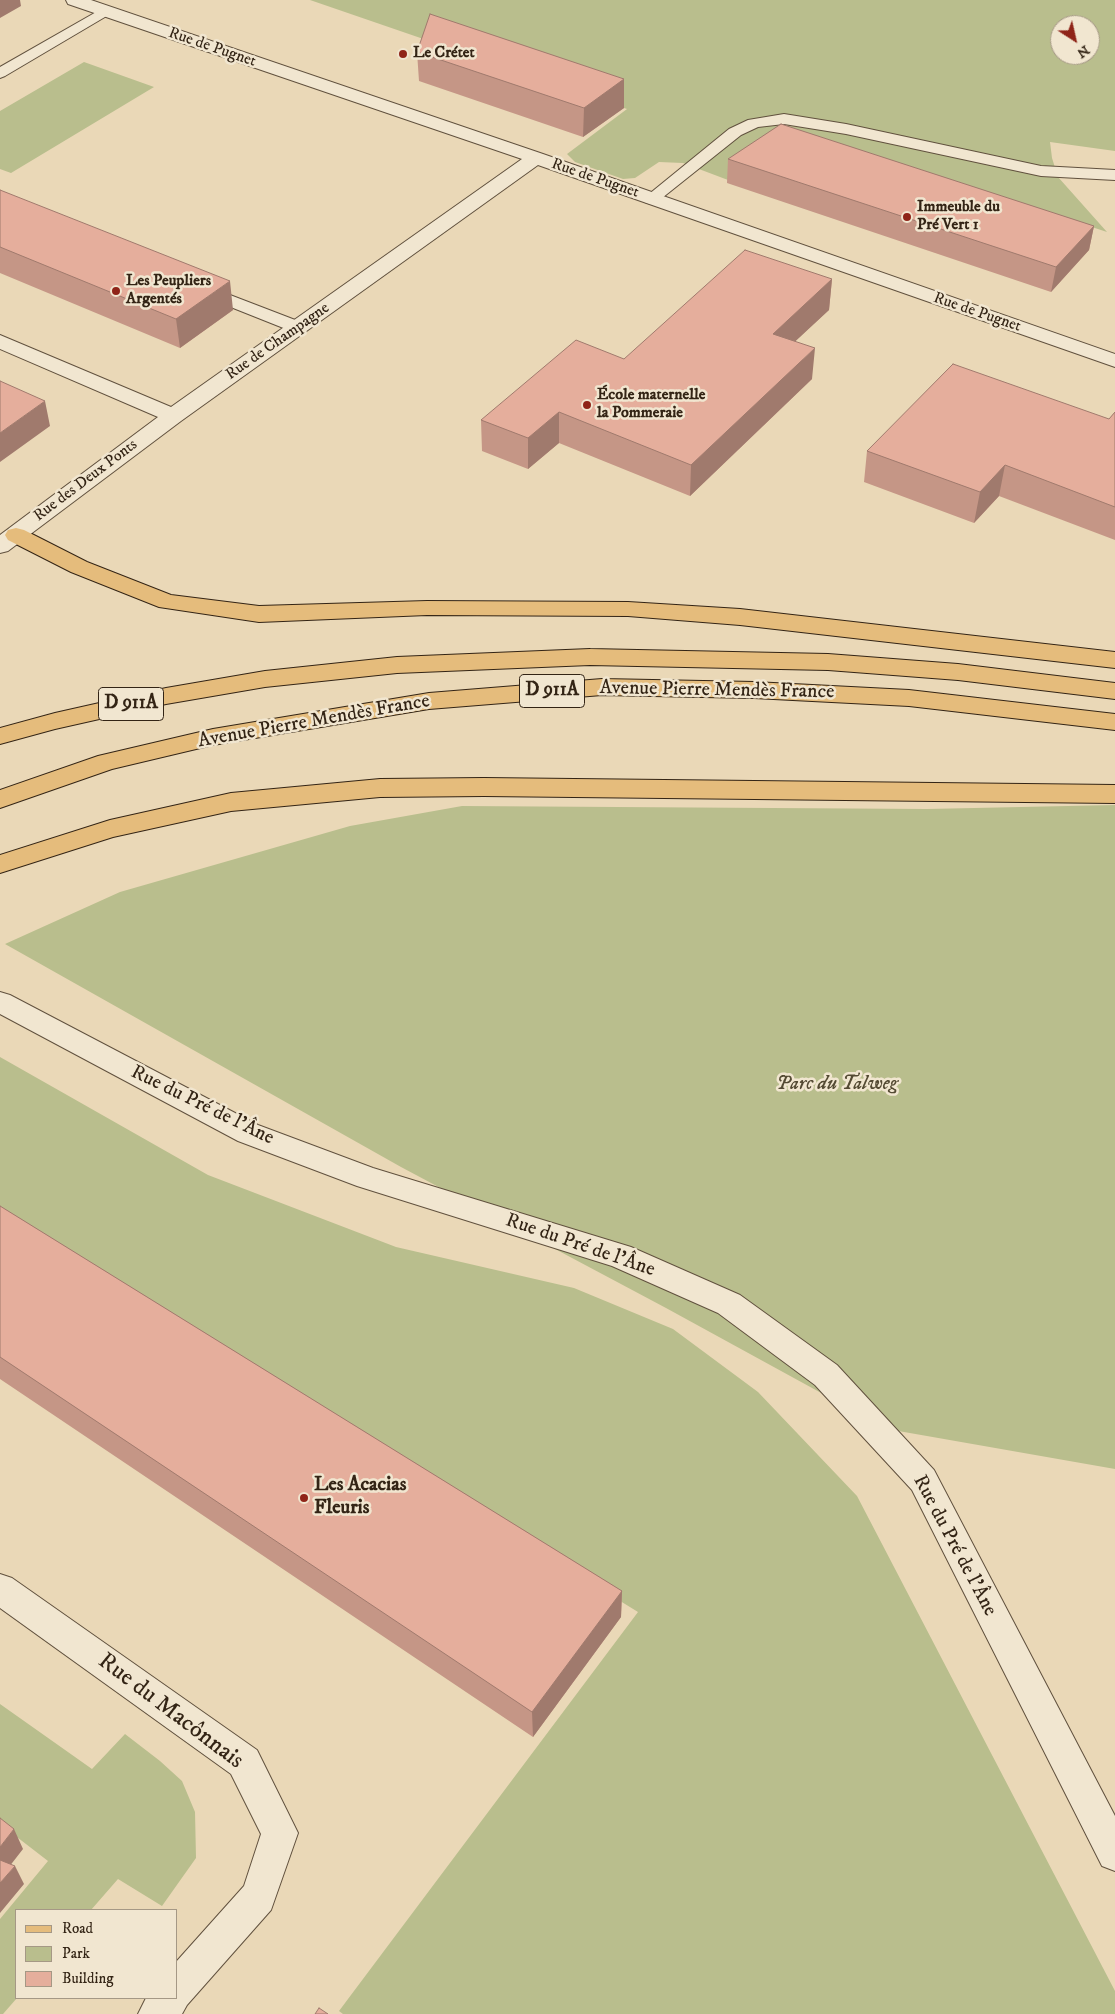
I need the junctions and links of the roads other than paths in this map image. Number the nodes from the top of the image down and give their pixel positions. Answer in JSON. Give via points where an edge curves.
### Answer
{"nodes":[{"id":1,"x":74,"y":0,"type":"edge"},
{"id":2,"x":105,"y":11,"type":"junction"},
{"id":3,"x":0,"y":73,"type":"edge"},
{"id":4,"x":536,"y":158,"type":"junction"},
{"id":5,"x":1115,"y":175,"type":"edge"},
{"id":6,"x":652,"y":198,"type":"junction"},
{"id":7,"x":192,"y":285,"type":"edge"},
{"id":8,"x":298,"y":327,"type":"junction"},
{"id":9,"x":0,"y":341,"type":"edge"},
{"id":10,"x":1115,"y":361,"type":"edge"},
{"id":11,"x":172,"y":416,"type":"junction"},
{"id":12,"x":8,"y":540,"type":"edge"},
{"id":13,"x":1115,"y":660,"type":"edge"},
{"id":14,"x":1115,"y":691,"type":"edge"},
{"id":15,"x":1115,"y":722,"type":"edge"},
{"id":16,"x":0,"y":736,"type":"edge"},
{"id":17,"x":1115,"y":794,"type":"edge"},
{"id":18,"x":0,"y":799,"type":"edge"},
{"id":19,"x":0,"y":864,"type":"edge"},
{"id":20,"x":0,"y":1002,"type":"edge"},
{"id":21,"x":0,"y":1589,"type":"edge"},
{"id":22,"x":1115,"y":1853,"type":"edge"},
{"id":23,"x":178,"y":1989,"type":"edge"},
{"id":24,"x":170,"y":1999,"type":"edge"},
{"id":25,"x":157,"y":2014,"type":"edge"}],
"edges":[{"from":1,"to":2,"type":"street","name":"Rue de Pugnet"},
{"from":2,"to":3,"type":"lane"},
{"from":2,"to":4,"type":"street","name":"Rue de Pugnet"},
{"from":4,"to":6,"type":"street","name":"Rue de Pugnet"},
{"from":4,"to":8,"type":"street","name":"Rue de Champagne"},
{"from":5,"to":6,"type":"lane","via":[[1041,170],[784,119],[754,123],[735,132]]},
{"from":6,"to":10,"type":"street","name":"Rue de Pugnet"},
{"from":7,"to":8,"type":"lane"},
{"from":8,"to":11,"type":"street","name":"Rue de Champagne"},
{"from":9,"to":11,"type":"street"},
{"from":11,"to":12,"type":"street","name":"Rue des Deux Ponts"},
{"from":12,"to":13,"type":"main road","via":[[166,602],[259,614],[427,608],[628,609],[750,618]]},
{"from":14,"to":16,"type":"main road","name":"Avenue Pierre Mendès France","number":"D 911A","via":[[958,672],[828,662],[580,658],[398,665],[265,679],[157,698]]},
{"from":15,"to":18,"type":"main road","name":"Avenue Pierre Mendès France","number":"D 911A","via":[[909,698],[602,687],[428,701],[213,737],[107,762]]},
{"from":17,"to":19,"type":"main road","via":[[380,788],[231,802],[110,829]]},
{"from":20,"to":22,"type":"street","name":"Rue du Pré de l'Âne","via":[[248,1133],[366,1178],[620,1256],[729,1304],[826,1375],[923,1480]]},
{"from":21,"to":23,"type":"street","name":"Rue du Macônnais","via":[[244,1762],[280,1833],[258,1897]]},
{"from":24,"to":25,"type":"street"}]}
